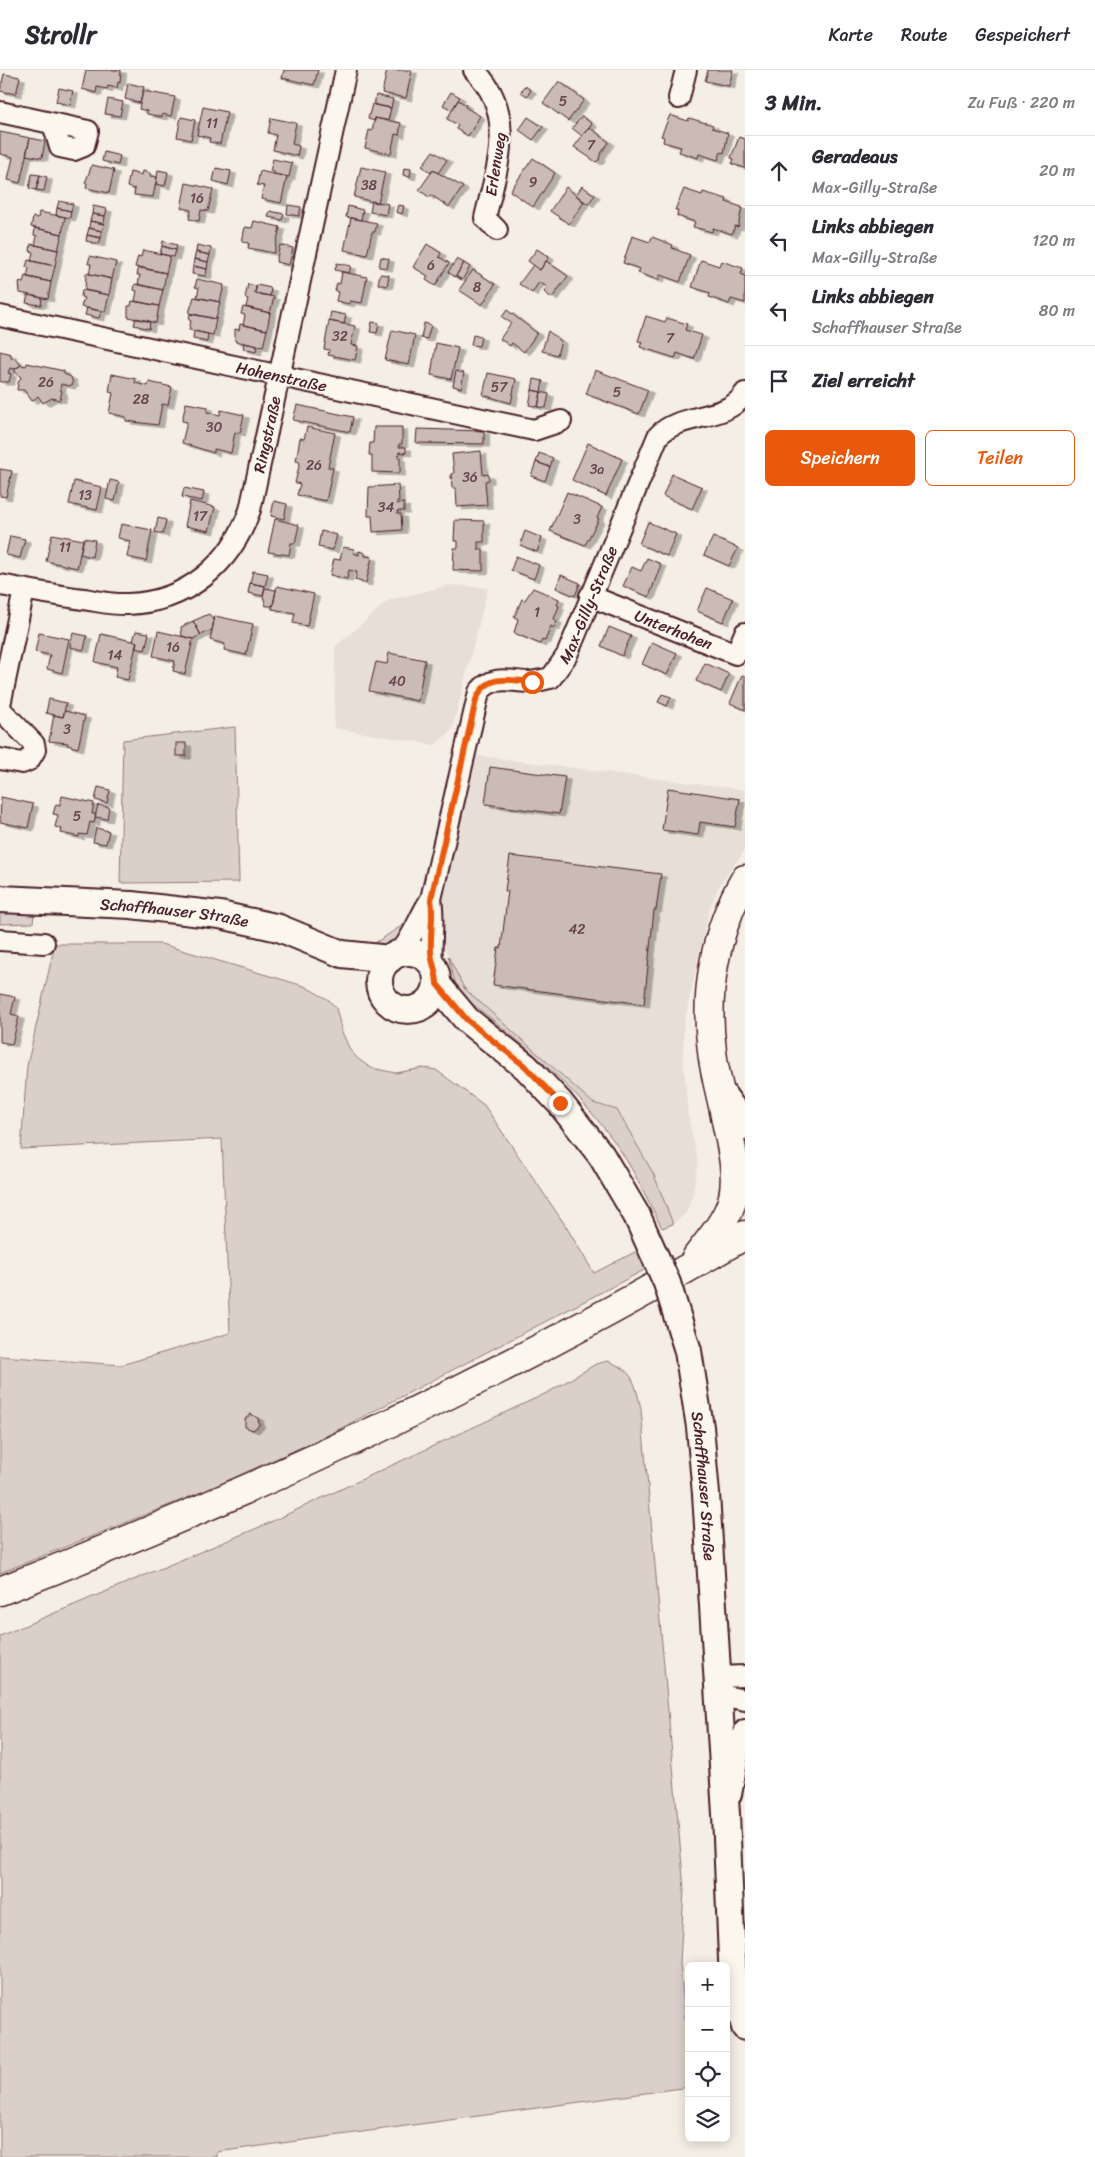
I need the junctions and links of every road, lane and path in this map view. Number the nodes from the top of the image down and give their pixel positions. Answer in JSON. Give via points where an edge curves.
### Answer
{"nodes":[{"id":1,"x":346,"y":70,"type":"edge"},
{"id":2,"x":474,"y":70,"type":"edge"},
{"id":3,"x":686,"y":70,"type":"edge"},
{"id":4,"x":679,"y":98,"type":"dead end"},
{"id":5,"x":0,"y":112,"type":"edge"},
{"id":6,"x":53,"y":124,"type":"dead end"},
{"id":7,"x":497,"y":230,"type":"dead end"},
{"id":8,"x":0,"y":316,"type":"edge"},
{"id":9,"x":280,"y":376,"type":"junction"},
{"id":10,"x":745,"y":393,"type":"edge"},
{"id":11,"x":561,"y":421,"type":"dead end"},
{"id":12,"x":0,"y":585,"type":"edge"},
{"id":13,"x":24,"y":590,"type":"junction"},
{"id":14,"x":590,"y":596,"type":"junction"},
{"id":15,"x":745,"y":633,"type":"edge"},
{"id":16,"x":0,"y":707,"type":"edge"},
{"id":17,"x":0,"y":758,"type":"edge"},
{"id":18,"x":745,"y":879,"type":"edge"},
{"id":19,"x":0,"y":899,"type":"edge"},
{"id":20,"x":431,"y":899,"type":"junction"},
{"id":21,"x":0,"y":940,"type":"edge"},
{"id":22,"x":44,"y":942,"type":"dead end"},
{"id":23,"x":342,"y":954,"type":"junction"},
{"id":24,"x":394,"y":956,"type":"junction"},
{"id":25,"x":434,"y":974,"type":"junction"},
{"id":26,"x":379,"y":984,"type":"junction"},
{"id":27,"x":423,"y":1006,"type":"junction"},
{"id":28,"x":467,"y":1020,"type":"junction"},
{"id":29,"x":720,"y":1092,"type":"junction"},
{"id":30,"x":745,"y":1126,"type":"edge"},
{"id":31,"x":738,"y":1160,"type":"edge"},
{"id":32,"x":745,"y":1235,"type":"edge"},
{"id":33,"x":687,"y":1268,"type":"junction"},
{"id":34,"x":0,"y":1591,"type":"edge"},
{"id":35,"x":745,"y":1676,"type":"edge"},
{"id":36,"x":718,"y":1686,"type":"junction"},
{"id":37,"x":745,"y":1700,"type":"edge"},
{"id":38,"x":745,"y":1730,"type":"edge"},
{"id":39,"x":726,"y":1814,"type":"junction"},
{"id":40,"x":745,"y":2027,"type":"edge"}],
"edges":[{"from":1,"to":9,"type":"street","name":"Ringstraße"},
{"from":2,"to":7,"type":"street","name":"Erlenweg","via":[[490,90],[501,119],[500,149],[485,218]]},
{"from":3,"to":4,"type":"street"},
{"from":5,"to":6,"type":"street"},
{"from":8,"to":9,"type":"street","name":"Hohenstraße"},
{"from":9,"to":11,"type":"street","name":"Hohenstraße","via":[[534,430]]},
{"from":9,"to":13,"type":"street","name":"Ringstraße","via":[[250,510],[239,538],[214,570],[176,594],[130,604]]},
{"from":10,"to":14,"type":"street","name":"Max-Gilly-Straße","via":[[723,410],[665,428],[658,436]]},
{"from":12,"to":13,"type":"street","name":"Ringstraße"},
{"from":13,"to":16,"type":"street"},
{"from":14,"to":15,"type":"street","name":"Unterhohen","via":[[736,654]]},
{"from":14,"to":20,"type":"street","name":"Max-Gilly-Straße","via":[[567,654],[551,678],[532,682],[500,679],[485,685],[480,692]]},
{"from":16,"to":17,"type":"street","via":[[34,744],[29,760],[22,763]]},
{"from":18,"to":29,"type":"highway","via":[[726,920],[716,952],[711,989],[710,1031]]},
{"from":19,"to":23,"type":"main road","name":"Schaffhauser Straße","via":[[131,904],[220,915],[279,928]]},
{"from":20,"to":24,"type":"street","name":"Max-Gilly-Straße","via":[[409,943]]},
{"from":20,"to":25,"type":"street","name":"Max-Gilly-Straße"},
{"from":21,"to":22,"type":"street"},
{"from":23,"to":24,"type":"main road","name":"Schaffhauser Straße"},
{"from":23,"to":26,"type":"main road","name":"Schaffhauser Straße"},
{"from":24,"to":25,"type":"main road","via":[[417,954]]},
{"from":24,"to":26,"type":"main road","via":[[382,968]]},
{"from":25,"to":27,"type":"main road","via":[[433,997]]},
{"from":25,"to":28,"type":"main road","name":"Schaffhauser Straße"},
{"from":26,"to":27,"type":"main road","via":[[382,996],[394,1006],[408,1010]]},
{"from":27,"to":28,"type":"main road","name":"Schaffhauser Straße"},
{"from":28,"to":36,"type":"main road","name":"Schaffhauser Straße","bridge":true,"via":[[526,1067],[560,1103],[601,1155],[637,1216],[667,1283],[688,1350],[694,1382],[702,1446]]},
{"from":29,"to":30,"type":"main road"},
{"from":29,"to":31,"type":"highway"},
{"from":31,"to":33,"type":"highway","via":[[731,1204],[724,1220]]},
{"from":32,"to":33,"type":"highway"},
{"from":33,"to":34,"type":"highway","via":[[477,1379],[270,1478]]},
{"from":35,"to":36,"type":"street"},
{"from":36,"to":37,"type":"street"},
{"from":36,"to":39,"type":"main road","name":"Schaffhauser Straße"},
{"from":38,"to":39,"type":"street"},
{"from":39,"to":40,"type":"main road","name":"Schaffhauser Straße","via":[[733,1983]]}]}
